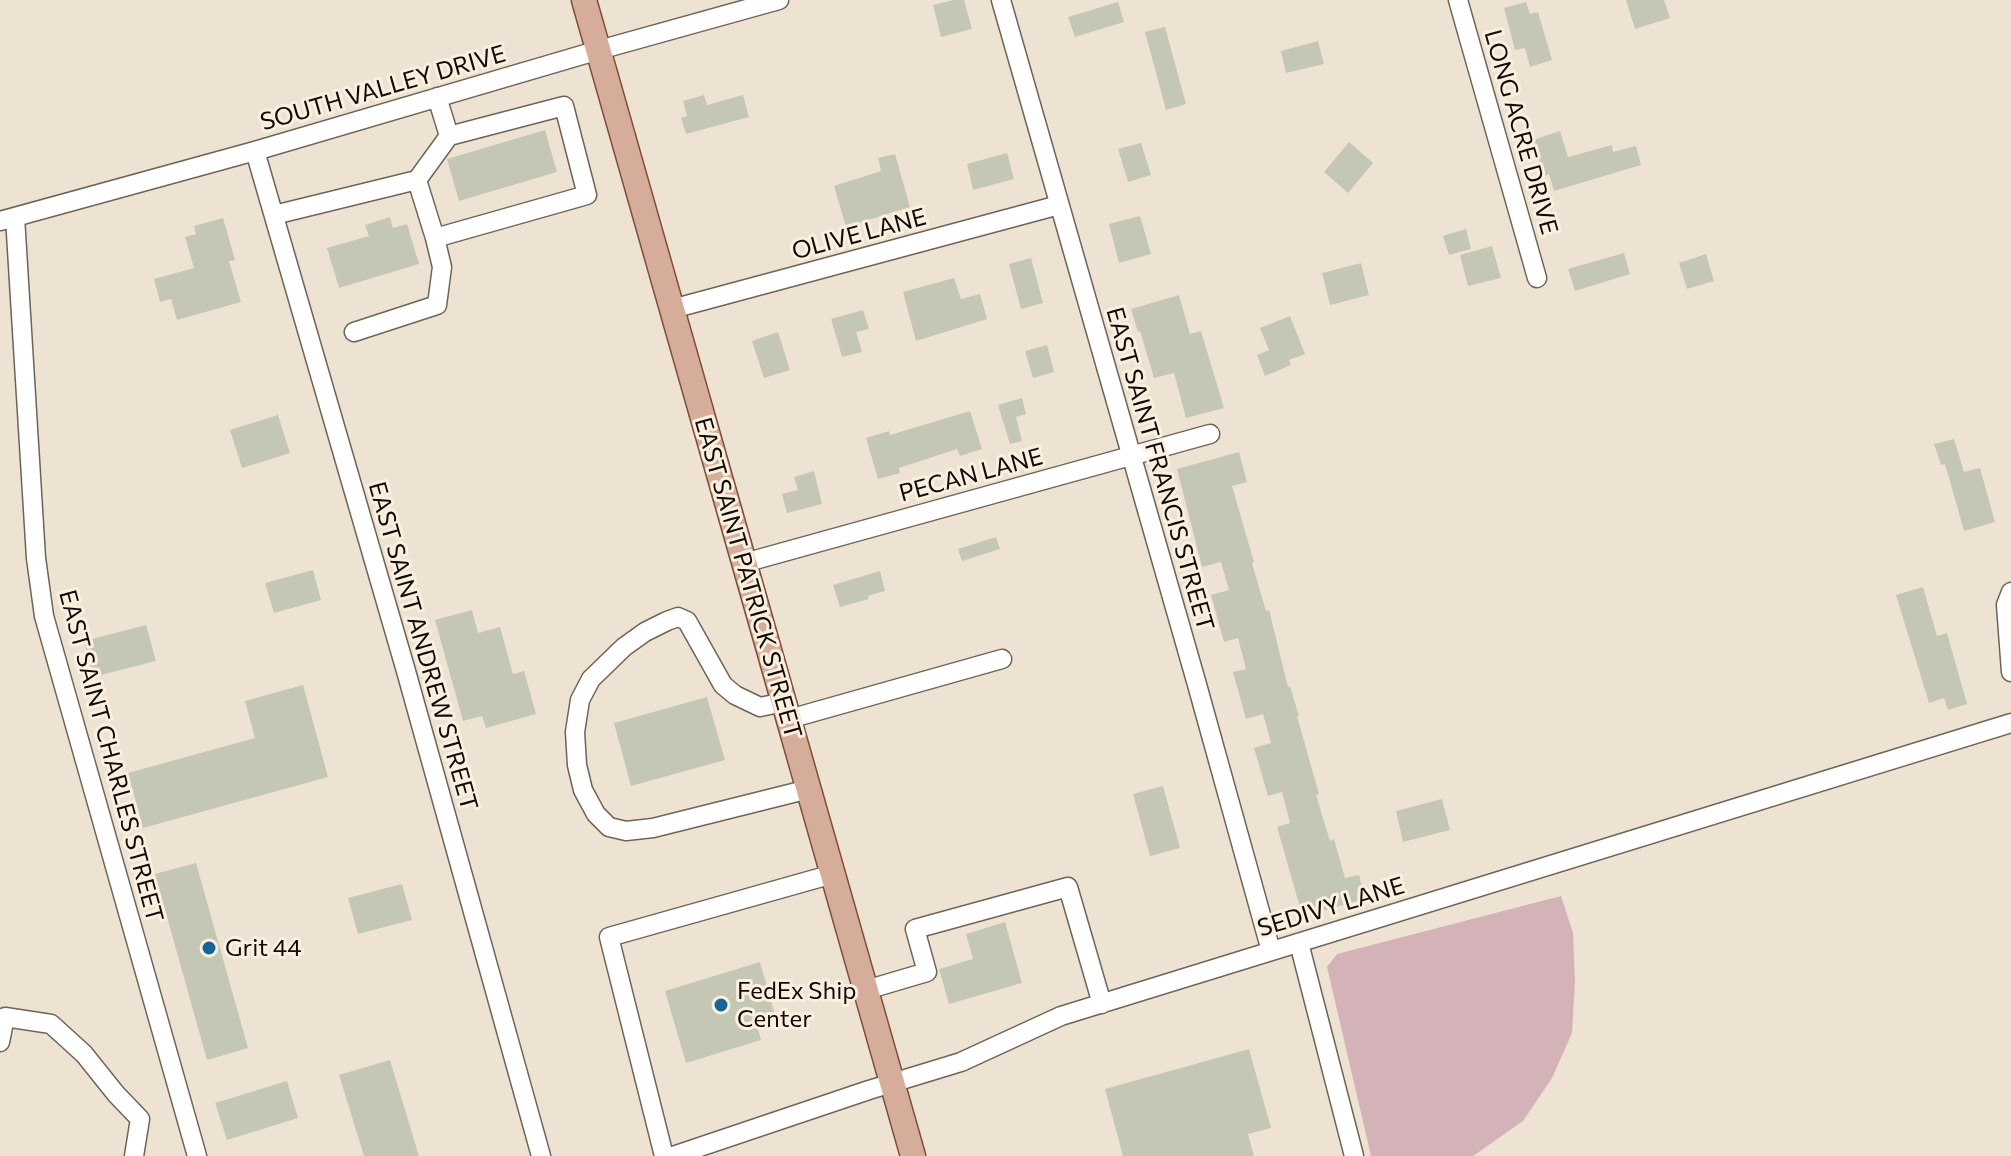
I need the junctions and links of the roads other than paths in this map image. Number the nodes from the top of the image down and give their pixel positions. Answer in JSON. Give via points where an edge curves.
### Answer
{"nodes":[{"id":1,"x":584,"y":0,"type":"edge"},
{"id":2,"x":779,"y":0,"type":"edge"},
{"id":3,"x":1001,"y":0,"type":"edge"},
{"id":4,"x":1458,"y":0,"type":"edge"},
{"id":5,"x":599,"y":50,"type":"junction"},
{"id":6,"x":437,"y":97,"type":"junction"},
{"id":7,"x":449,"y":136,"type":"junction"},
{"id":8,"x":255,"y":151,"type":"junction"},
{"id":9,"x":417,"y":180,"type":"junction"},
{"id":10,"x":1059,"y":205,"type":"junction"},
{"id":11,"x":274,"y":215,"type":"junction"},
{"id":12,"x":8,"y":219,"type":"edge"},
{"id":13,"x":435,"y":238,"type":"junction"},
{"id":14,"x":1537,"y":278,"type":"dead end"},
{"id":15,"x":672,"y":309,"type":"junction"},
{"id":16,"x":354,"y":332,"type":"dead end"},
{"id":17,"x":1210,"y":434,"type":"dead end"},
{"id":18,"x":1131,"y":456,"type":"junction"},
{"id":19,"x":744,"y":563,"type":"junction"},
{"id":20,"x":2011,"y":592,"type":"edge"},
{"id":21,"x":1002,"y":659,"type":"dead end"},
{"id":22,"x":2011,"y":672,"type":"edge"},
{"id":23,"x":786,"y":710,"type":"junction"},
{"id":24,"x":2011,"y":723,"type":"edge"},
{"id":25,"x":809,"y":789,"type":"junction"},
{"id":26,"x":833,"y":874,"type":"junction"},
{"id":27,"x":1299,"y":943,"type":"junction"},
{"id":28,"x":1271,"y":951,"type":"junction"},
{"id":29,"x":866,"y":990,"type":"junction"},
{"id":30,"x":1102,"y":1004,"type":"junction"},
{"id":31,"x":0,"y":1042,"type":"edge"},
{"id":32,"x":892,"y":1084,"type":"junction"},
{"id":33,"x":134,"y":1156,"type":"edge"},
{"id":34,"x":197,"y":1156,"type":"edge"},
{"id":35,"x":541,"y":1156,"type":"edge"},
{"id":36,"x":664,"y":1156,"type":"edge"},
{"id":37,"x":673,"y":1156,"type":"edge"},
{"id":38,"x":913,"y":1156,"type":"edge"},
{"id":39,"x":1354,"y":1156,"type":"edge"}],
"edges":[{"from":1,"to":5,"type":"main road","name":"EAST SAINT PATRICK STREET"},
{"from":2,"to":5,"type":"street","name":"SOUTH VALLEY DRIVE"},
{"from":3,"to":10,"type":"street","name":"EAST SAINT FRANCIS STREET"},
{"from":4,"to":14,"type":"street","name":"LONG ACRE DRIVE"},
{"from":5,"to":6,"type":"street","name":"SOUTH VALLEY DRIVE"},
{"from":5,"to":15,"type":"main road","name":"EAST SAINT PATRICK STREET"},
{"from":6,"to":7,"type":"street"},
{"from":6,"to":8,"type":"street","name":"SOUTH VALLEY DRIVE"},
{"from":7,"to":9,"type":"street"},
{"from":7,"to":13,"type":"street","via":[[564,106],[587,195]]},
{"from":8,"to":11,"type":"street","name":"EAST SAINT ANDREW STREET"},
{"from":8,"to":12,"type":"street","name":"SOUTH VALLEY DRIVE"},
{"from":9,"to":11,"type":"street"},
{"from":9,"to":13,"type":"street"},
{"from":10,"to":15,"type":"street","name":"OLIVE LANE"},
{"from":10,"to":18,"type":"street","name":"EAST SAINT FRANCIS STREET"},
{"from":11,"to":35,"type":"street","name":"EAST SAINT ANDREW STREET"},
{"from":12,"to":34,"type":"street","name":"EAST SAINT CHARLES STREET","via":[[44,616]]},
{"from":13,"to":16,"type":"street","via":[[442,267],[437,305]]},
{"from":15,"to":19,"type":"main road","name":"EAST SAINT PATRICK STREET"},
{"from":17,"to":18,"type":"street","name":"PECAN LANE"},
{"from":18,"to":19,"type":"street","name":"PECAN LANE"},
{"from":18,"to":28,"type":"street","name":"EAST SAINT FRANCIS STREET"},
{"from":19,"to":23,"type":"main road","name":"EAST SAINT PATRICK STREET"},
{"from":20,"to":22,"type":"street","via":[[2006,605]]},
{"from":21,"to":23,"type":"street"},
{"from":23,"to":25,"type":"main road","name":"EAST SAINT PATRICK STREET"},
{"from":23,"to":25,"type":"street","via":[[760,707],[735,695],[723,685],[687,621],[667,621],[624,647],[591,679],[580,700],[575,732],[583,790],[609,827],[626,831]]},
{"from":24,"to":27,"type":"street","name":"SEDIVY LANE"},
{"from":25,"to":26,"type":"main road","name":"EAST SAINT PATRICK STREET"},
{"from":26,"to":29,"type":"main road","name":"EAST SAINT PATRICK STREET"},
{"from":26,"to":36,"type":"street","via":[[609,937]]},
{"from":27,"to":28,"type":"street","name":"SEDIVY LANE"},
{"from":27,"to":39,"type":"street"},
{"from":28,"to":30,"type":"street","name":"SEDIVY LANE"},
{"from":29,"to":30,"type":"street","via":[[927,972],[915,929],[1068,887]]},
{"from":29,"to":32,"type":"main road","name":"EAST SAINT PATRICK STREET"},
{"from":30,"to":32,"type":"street","name":"SEDIVY LANE","via":[[1061,1016],[961,1062]]},
{"from":31,"to":33,"type":"street","via":[[5,1017],[51,1024],[140,1119]]},
{"from":32,"to":37,"type":"street","name":"SEDIVY LANE"},
{"from":32,"to":38,"type":"main road","name":"EAST SAINT PATRICK STREET"}]}
